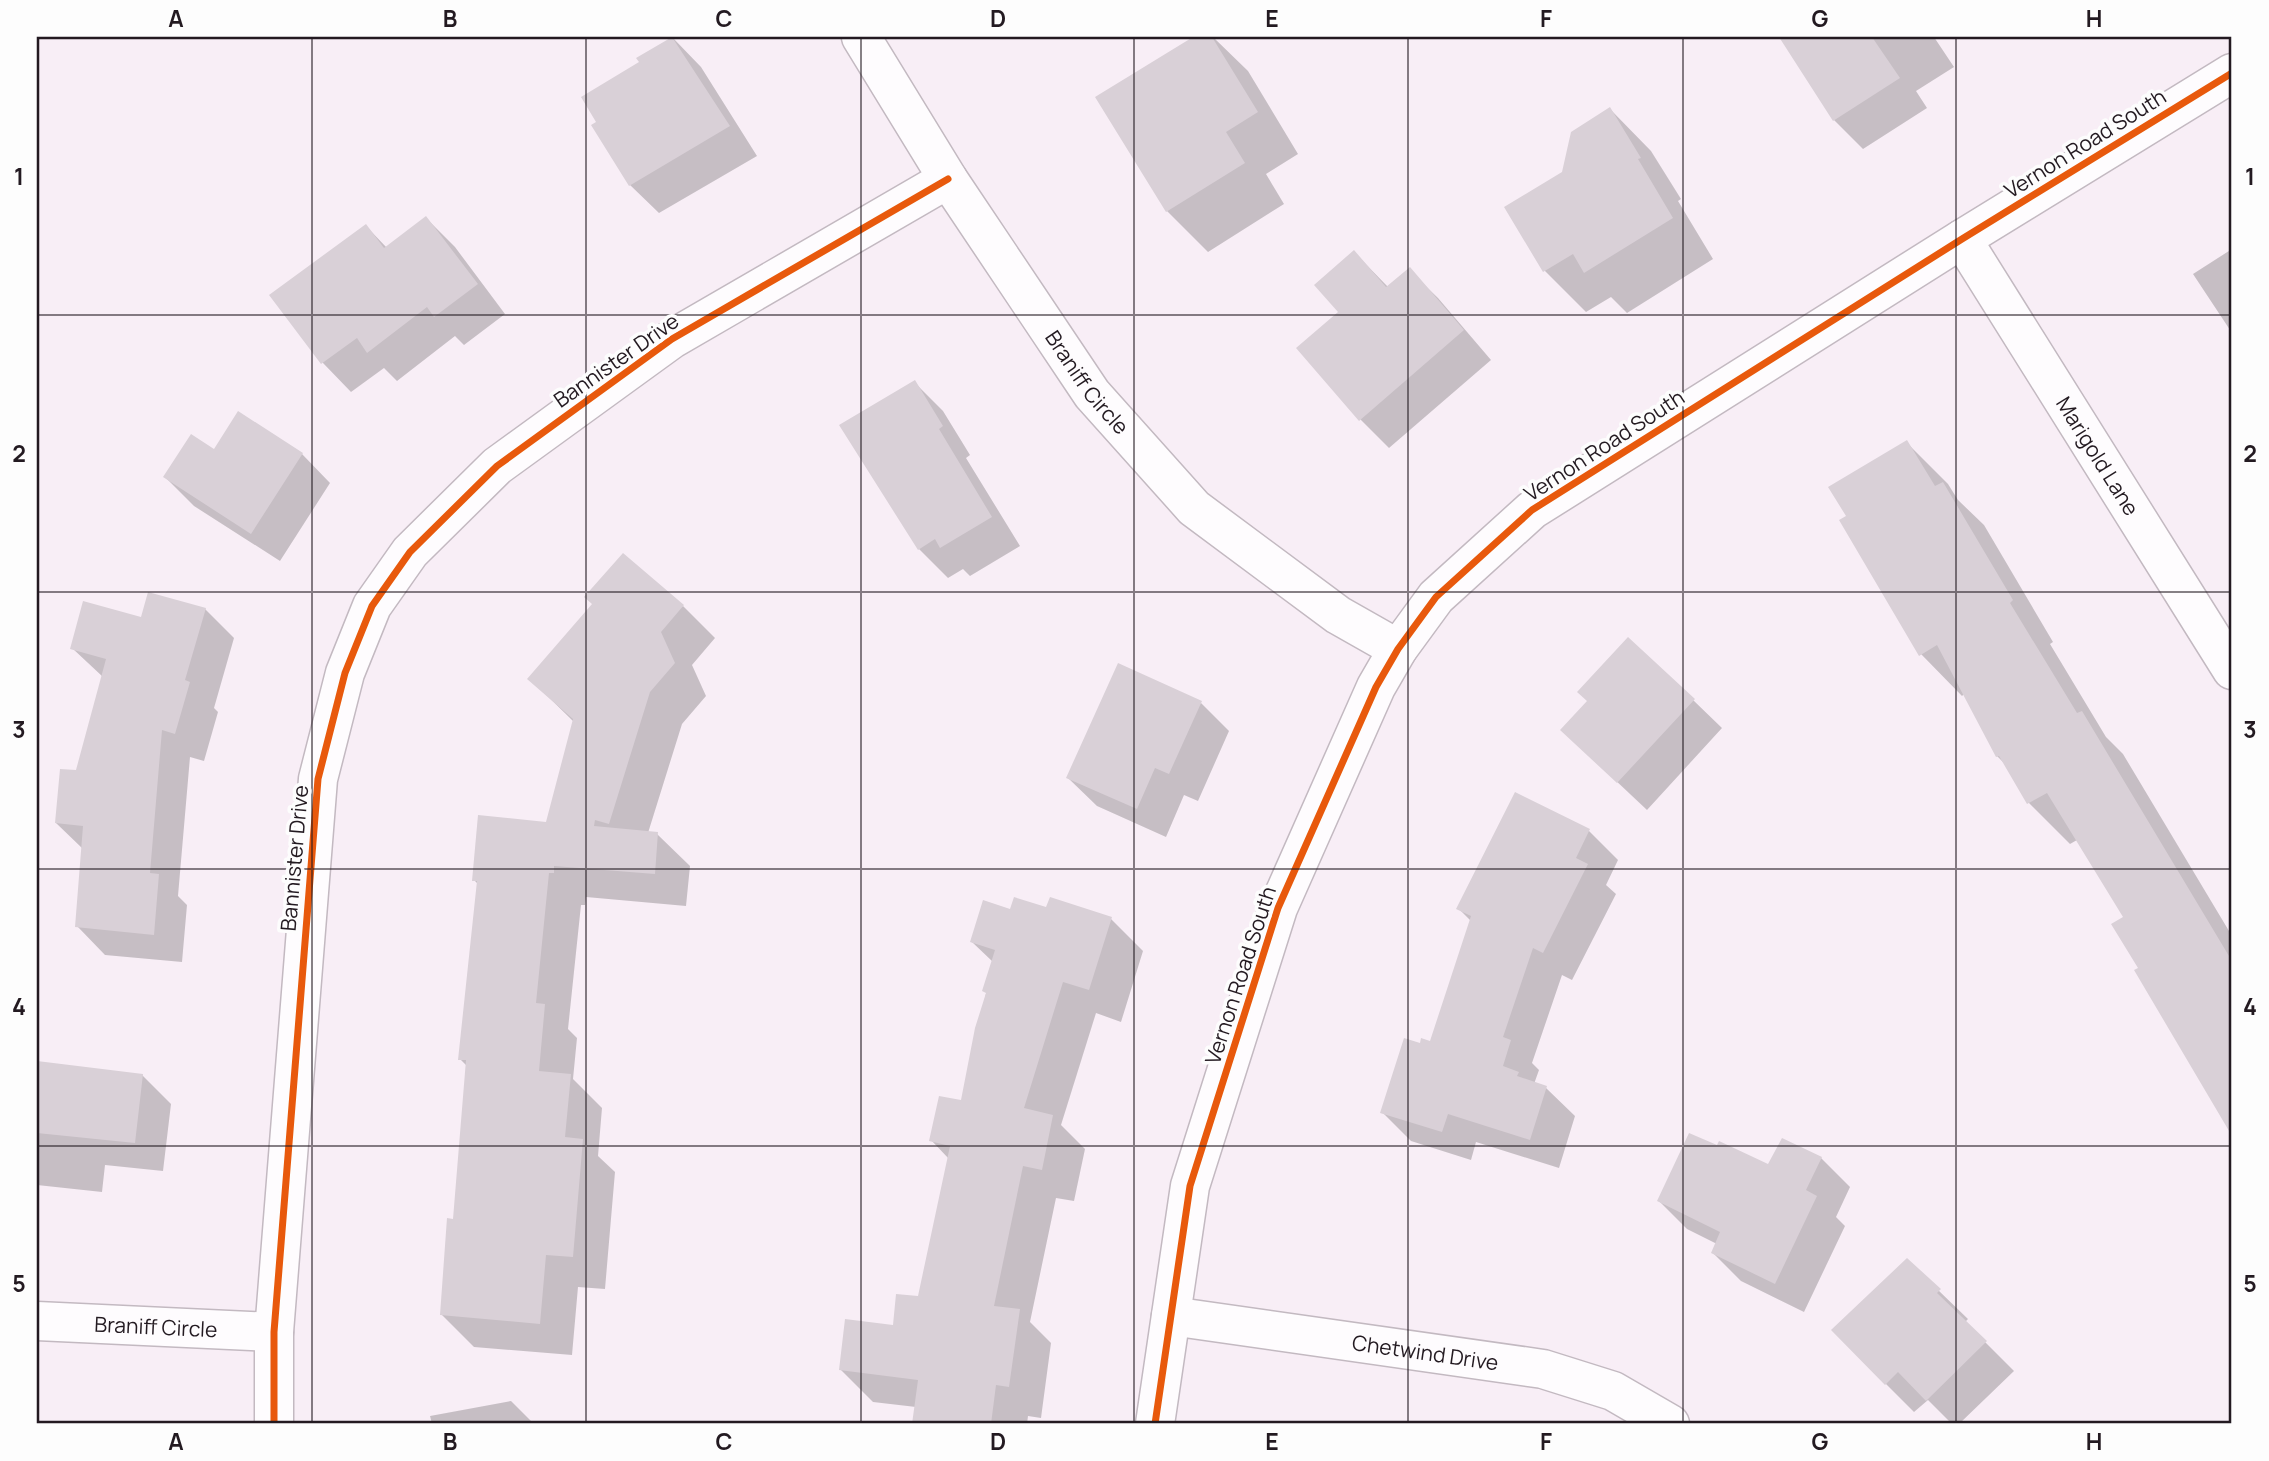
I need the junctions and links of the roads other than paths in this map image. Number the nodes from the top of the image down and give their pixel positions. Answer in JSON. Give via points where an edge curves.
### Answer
{"nodes":[{"id":1,"x":861,"y":37,"type":"edge"},
{"id":2,"x":2232,"y":73,"type":"edge"},
{"id":3,"x":948,"y":179,"type":"junction"},
{"id":4,"x":1962,"y":239,"type":"junction"},
{"id":5,"x":1398,"y":649,"type":"junction"},
{"id":6,"x":2232,"y":670,"type":"edge"},
{"id":7,"x":1171,"y":1316,"type":"junction"},
{"id":8,"x":37,"y":1321,"type":"edge"},
{"id":9,"x":274,"y":1332,"type":"junction"},
{"id":10,"x":274,"y":1424,"type":"edge"},
{"id":11,"x":1155,"y":1424,"type":"edge"},
{"id":12,"x":1670,"y":1424,"type":"edge"}],
"edges":[{"from":1,"to":3,"type":"street","name":"Braniff Circle"},
{"from":2,"to":4,"type":"street","name":"Vernon Road South"},
{"from":3,"to":5,"type":"street","name":"Braniff Circle","via":[[1092,394],[1194,508],[1338,615]]},
{"from":3,"to":9,"type":"street","name":"Bannister Drive","via":[[672,339],[497,466],[410,552],[372,606],[345,673],[318,779]]},
{"from":4,"to":5,"type":"street","name":"Vernon Road South","via":[[1532,510],[1436,597]]},
{"from":4,"to":6,"type":"street","name":"Marigold Lane"},
{"from":5,"to":7,"type":"street","name":"Vernon Road South","via":[[1376,687],[1278,908],[1190,1185]]},
{"from":7,"to":11,"type":"street","name":"Vernon Road South"},
{"from":7,"to":12,"type":"street","name":"Chetwind Drive","via":[[1543,1368],[1613,1391]]},
{"from":8,"to":9,"type":"street","name":"Braniff Circle"},
{"from":9,"to":10,"type":"street","name":"Bannister Drive"}]}
